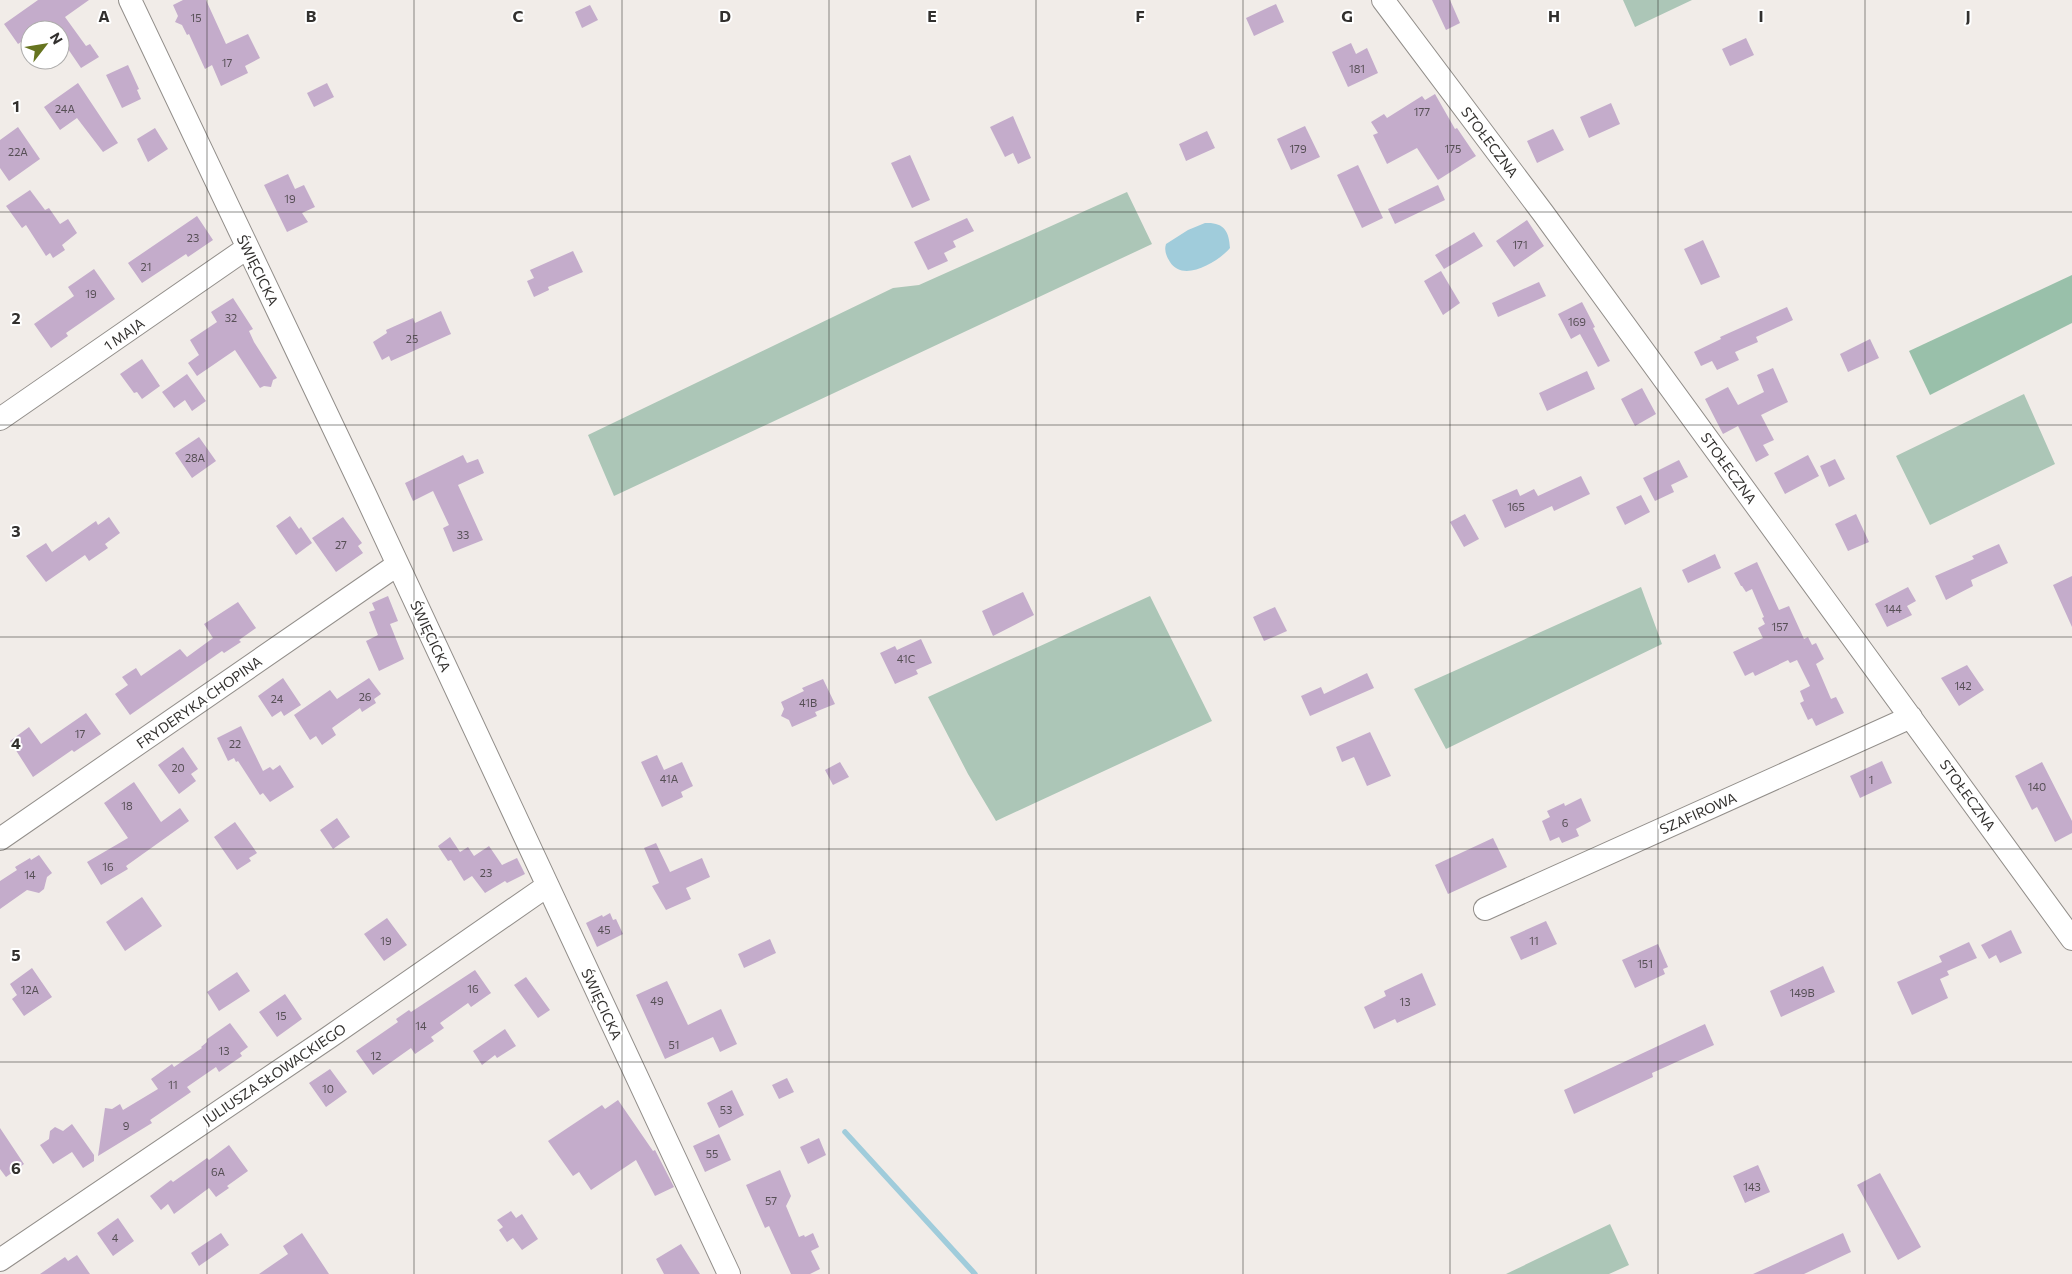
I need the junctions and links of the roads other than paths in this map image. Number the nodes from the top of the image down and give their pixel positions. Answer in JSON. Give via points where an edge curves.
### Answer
{"nodes":[{"id":1,"x":130,"y":0,"type":"edge"},
{"id":2,"x":1383,"y":0,"type":"edge"},
{"id":3,"x":247,"y":248,"type":"junction"},
{"id":4,"x":0,"y":419,"type":"edge"},
{"id":5,"x":397,"y":565,"type":"junction"},
{"id":6,"x":1911,"y":717,"type":"junction"},
{"id":7,"x":0,"y":839,"type":"edge"},
{"id":8,"x":548,"y":886,"type":"junction"},
{"id":9,"x":1485,"y":910,"type":"dead end"},
{"id":10,"x":2072,"y":939,"type":"edge"},
{"id":11,"x":0,"y":1260,"type":"edge"},
{"id":12,"x":729,"y":1274,"type":"edge"}],
"edges":[{"from":1,"to":3,"type":"street","name":"ŚWIĘCICKA"},
{"from":2,"to":6,"type":"street","name":"STOŁECZNA","via":[[1543,213]]},
{"from":3,"to":4,"type":"street","name":"1 MAJA"},
{"from":3,"to":5,"type":"street","name":"ŚWIĘCICKA"},
{"from":5,"to":7,"type":"street","name":"FRYDERYKA CHOPINA"},
{"from":5,"to":8,"type":"street","name":"ŚWIĘCICKA"},
{"from":6,"to":9,"type":"street","name":"SZAFIROWA"},
{"from":6,"to":10,"type":"street","name":"STOŁECZNA"},
{"from":8,"to":11,"type":"street","name":"JULIUSZA SŁOWACKIEGO"},
{"from":8,"to":12,"type":"street","name":"ŚWIĘCICKA"}]}
